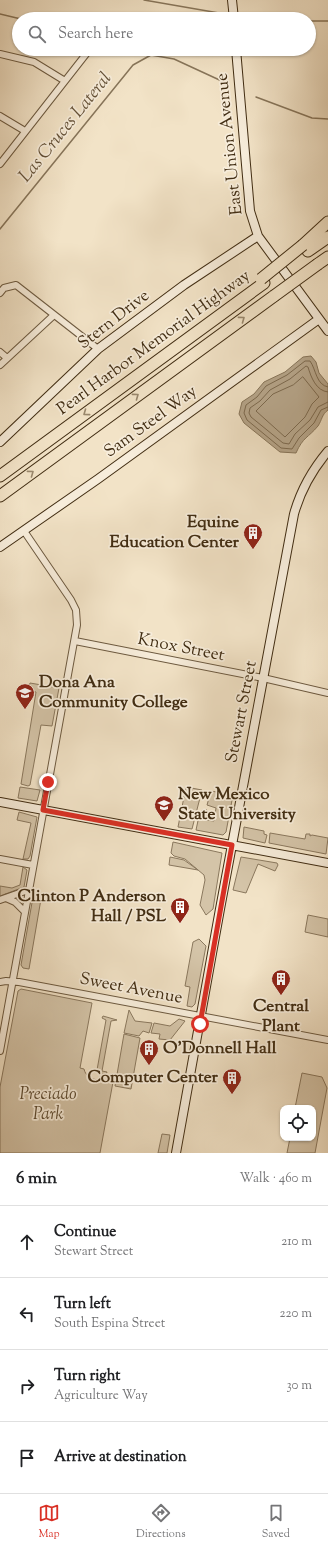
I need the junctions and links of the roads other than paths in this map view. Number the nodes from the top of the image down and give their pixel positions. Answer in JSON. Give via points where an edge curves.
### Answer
{"nodes":[{"id":1,"x":232,"y":0,"type":"edge"},
{"id":2,"x":233,"y":12,"type":"edge"},
{"id":3,"x":0,"y":54,"type":"edge"},
{"id":4,"x":85,"y":56,"type":"edge"},
{"id":5,"x":237,"y":56,"type":"edge"},
{"id":6,"x":65,"y":81,"type":"junction"},
{"id":7,"x":0,"y":116,"type":"edge"},
{"id":8,"x":25,"y":131,"type":"junction"},
{"id":9,"x":0,"y":164,"type":"edge"},
{"id":10,"x":328,"y":222,"type":"edge"},
{"id":11,"x":258,"y":236,"type":"junction"},
{"id":12,"x":328,"y":237,"type":"edge"},
{"id":13,"x":306,"y":248,"type":"junction"},
{"id":14,"x":328,"y":256,"type":"edge"},
{"id":15,"x":0,"y":293,"type":"edge"},
{"id":16,"x":54,"y":315,"type":"junction"},
{"id":17,"x":319,"y":319,"type":"junction"},
{"id":18,"x":328,"y":331,"type":"edge"},
{"id":19,"x":98,"y":349,"type":"junction"},
{"id":20,"x":0,"y":352,"type":"edge"},
{"id":21,"x":7,"y":358,"type":"junction"},
{"id":22,"x":0,"y":365,"type":"edge"},
{"id":23,"x":0,"y":442,"type":"edge"},
{"id":24,"x":328,"y":451,"type":"edge"},
{"id":25,"x":0,"y":476,"type":"edge"},
{"id":26,"x":0,"y":496,"type":"edge"},
{"id":27,"x":24,"y":531,"type":"junction"},
{"id":28,"x":0,"y":547,"type":"edge"},
{"id":29,"x":76,"y":642,"type":"junction"},
{"id":30,"x":263,"y":678,"type":"junction"},
{"id":31,"x":328,"y":693,"type":"edge"},
{"id":32,"x":0,"y":802,"type":"edge"},
{"id":33,"x":43,"y":810,"type":"junction"},
{"id":34,"x":232,"y":845,"type":"junction"},
{"id":35,"x":0,"y":858,"type":"edge"},
{"id":36,"x":328,"y":864,"type":"edge"},
{"id":37,"x":33,"y":865,"type":"junction"},
{"id":38,"x":28,"y":890,"type":"junction"},
{"id":39,"x":3,"y":899,"type":"edge"},
{"id":40,"x":25,"y":912,"type":"junction"},
{"id":41,"x":13,"y":981,"type":"junction"},
{"id":42,"x":0,"y":982,"type":"edge"},
{"id":43,"x":202,"y":1017,"type":"junction"},
{"id":44,"x":328,"y":1040,"type":"edge"},
{"id":45,"x":0,"y":1048,"type":"edge"},
{"id":46,"x":176,"y":1153,"type":"edge"}],
"edges":[{"from":1,"to":2,"type":"street"},
{"from":3,"to":6,"type":"street","via":[[34,62]]},
{"from":4,"to":6,"type":"street"},
{"from":5,"to":11,"type":"street","name":"East Union Avenue","via":[[250,211]]},
{"from":6,"to":8,"type":"street"},
{"from":7,"to":8,"type":"street"},
{"from":8,"to":9,"type":"street"},
{"from":10,"to":13,"type":"highway"},
{"from":11,"to":17,"type":"street","name":"East Union Avenue"},
{"from":11,"to":19,"type":"street","name":"Stern Drive","via":[[184,285]]},
{"from":12,"to":13,"type":"highway","name":"Pearl Harbor Memorial Highway"},
{"from":13,"to":25,"type":"highway","name":"Pearl Harbor Memorial Highway","one_way":true,"via":[[146,370]]},
{"from":26,"to":14,"type":"highway","name":"Pearl Harbor Memorial Highway","one_way":true,"bridge":true},
{"from":15,"to":16,"type":"street","via":[[4,288],[16,285]]},
{"from":16,"to":19,"type":"street"},
{"from":16,"to":21,"type":"street"},
{"from":17,"to":18,"type":"street","name":"East Union Avenue"},
{"from":17,"to":27,"type":"street","name":"Sam Steel Way"},
{"from":19,"to":23,"type":"street","name":"Stern Drive"},
{"from":20,"to":21,"type":"street"},
{"from":21,"to":22,"type":"street"},
{"from":24,"to":30,"type":"street","name":"Stewart Street","via":[[308,478],[298,500]]},
{"from":27,"to":28,"type":"street","name":"Sam Steel Way"},
{"from":27,"to":29,"type":"street","via":[[74,605],[77,619]]},
{"from":29,"to":30,"type":"street","name":"Knox Street"},
{"from":29,"to":33,"type":"street"},
{"from":30,"to":31,"type":"street","name":"Knox Street"},
{"from":30,"to":34,"type":"street","name":"Stewart Street"},
{"from":32,"to":33,"type":"street"},
{"from":33,"to":34,"type":"street"},
{"from":33,"to":37,"type":"street"},
{"from":34,"to":36,"type":"street"},
{"from":34,"to":43,"type":"street","name":"Stewart Street"},
{"from":35,"to":37,"type":"street"},
{"from":37,"to":38,"type":"street"},
{"from":38,"to":39,"type":"street"},
{"from":38,"to":40,"type":"street"},
{"from":39,"to":40,"type":"street","via":[[15,902]]},
{"from":40,"to":41,"type":"street"},
{"from":41,"to":42,"type":"street","name":"Sweet Avenue"},
{"from":41,"to":43,"type":"street","name":"Sweet Avenue"},
{"from":41,"to":45,"type":"street"},
{"from":43,"to":44,"type":"street","name":"Sweet Avenue"},
{"from":43,"to":46,"type":"street","name":"Stewart Street"}]}
